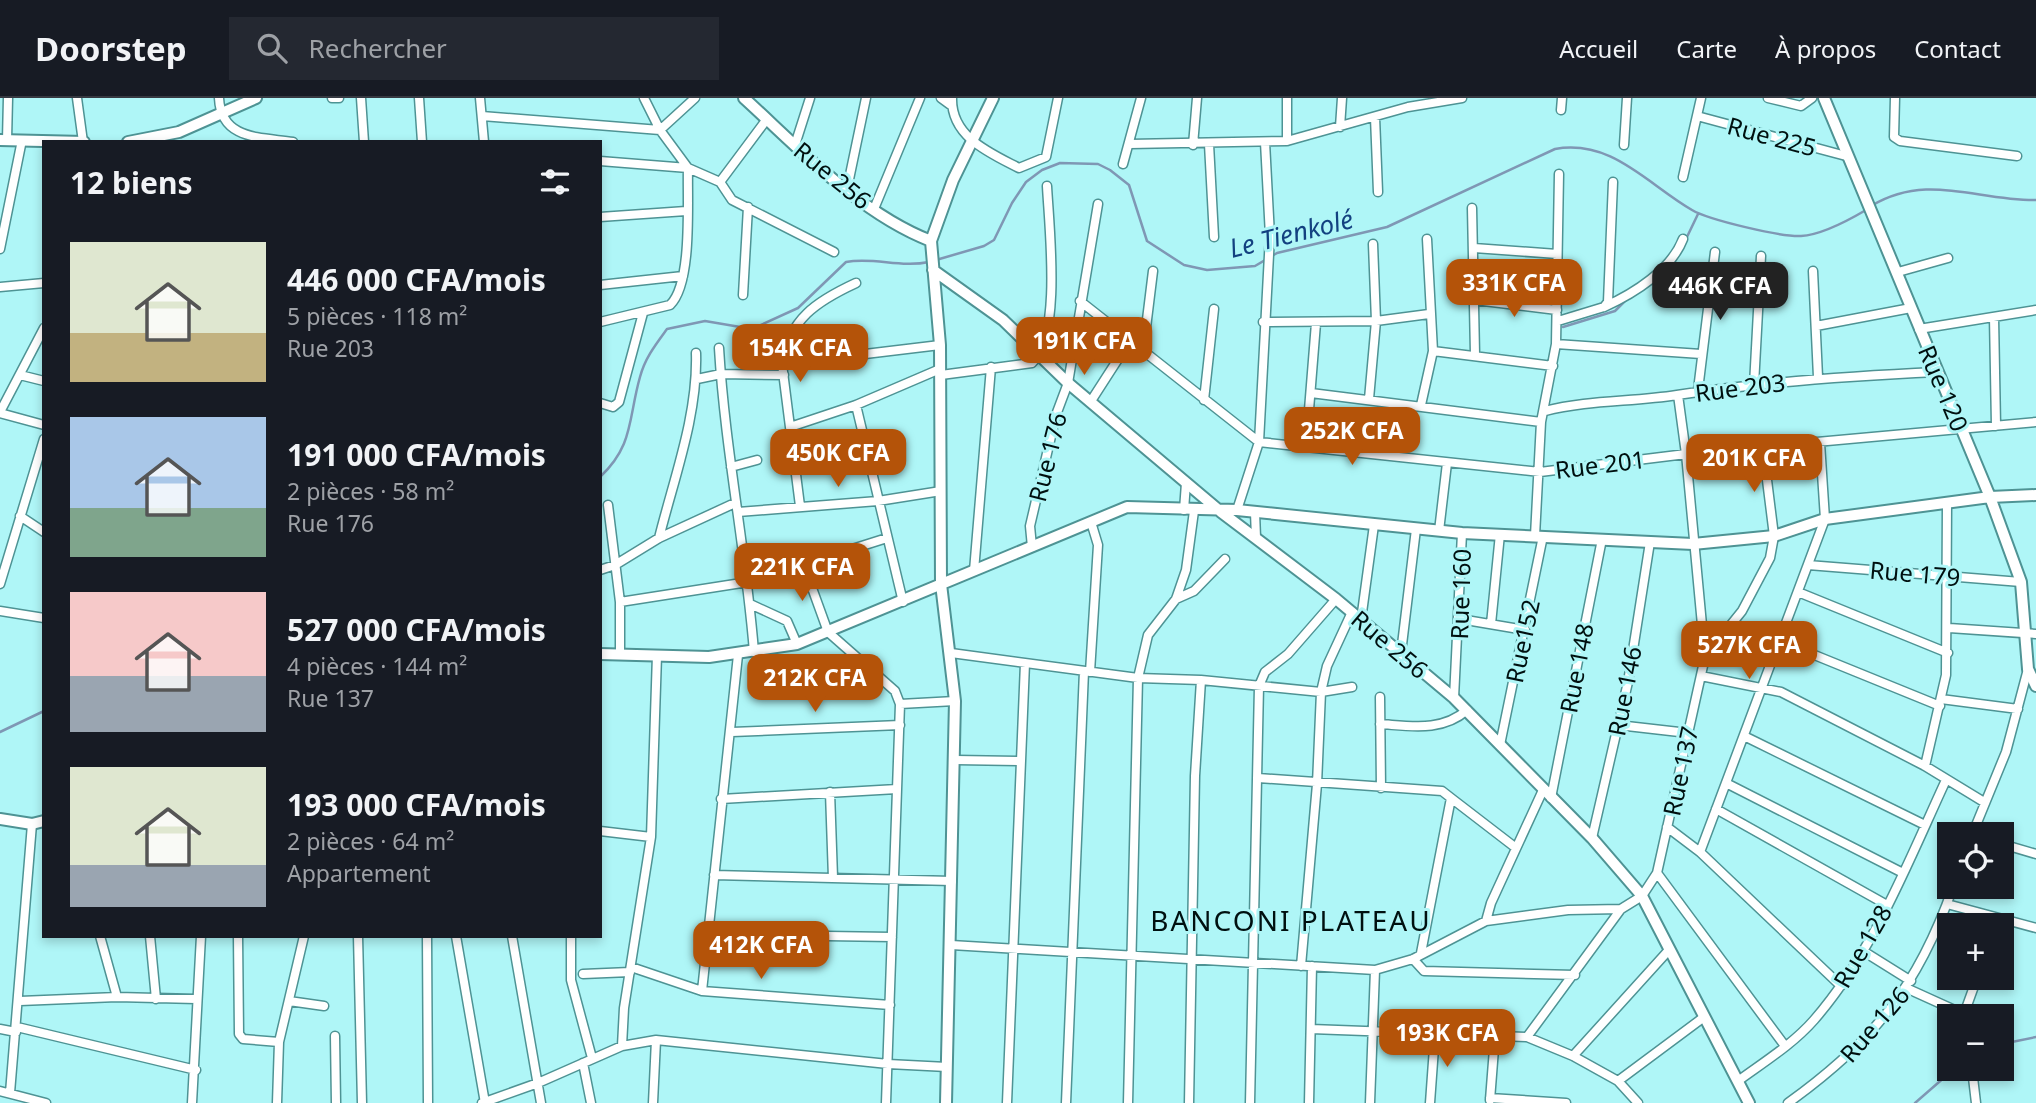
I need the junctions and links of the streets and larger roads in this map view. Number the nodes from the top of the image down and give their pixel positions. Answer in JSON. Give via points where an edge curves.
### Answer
{"nodes":[{"id":1,"x":8,"y":98,"type":"edge"},
{"id":2,"x":77,"y":98,"type":"edge"},
{"id":3,"x":219,"y":98,"type":"edge"},
{"id":4,"x":256,"y":98,"type":"edge"},
{"id":5,"x":332,"y":98,"type":"edge"},
{"id":6,"x":339,"y":98,"type":"edge"},
{"id":7,"x":361,"y":98,"type":"edge"},
{"id":8,"x":419,"y":98,"type":"edge"},
{"id":9,"x":480,"y":98,"type":"edge"},
{"id":10,"x":644,"y":98,"type":"edge"},
{"id":11,"x":695,"y":98,"type":"edge"},
{"id":12,"x":744,"y":98,"type":"edge"},
{"id":13,"x":810,"y":98,"type":"edge"},
{"id":14,"x":866,"y":98,"type":"edge"},
{"id":15,"x":920,"y":98,"type":"edge"},
{"id":16,"x":941,"y":98,"type":"edge"},
{"id":17,"x":993,"y":98,"type":"edge"},
{"id":18,"x":1058,"y":98,"type":"edge"},
{"id":19,"x":1140,"y":98,"type":"edge"},
{"id":20,"x":1197,"y":98,"type":"edge"},
{"id":21,"x":1287,"y":98,"type":"edge"},
{"id":22,"x":1342,"y":98,"type":"edge"},
{"id":23,"x":1462,"y":98,"type":"edge"},
{"id":24,"x":1562,"y":98,"type":"edge"},
{"id":25,"x":1627,"y":98,"type":"edge"},
{"id":26,"x":1701,"y":98,"type":"edge"},
{"id":27,"x":1768,"y":98,"type":"edge"},
{"id":28,"x":1812,"y":98,"type":"edge"},
{"id":29,"x":1824,"y":98,"type":"edge"},
{"id":30,"x":1895,"y":98,"type":"edge"},
{"id":31,"x":952,"y":102,"type":"edge"},
{"id":32,"x":1408,"y":103,"type":"edge"},
{"id":33,"x":1560,"y":110,"type":"dead end"},
{"id":34,"x":220,"y":114,"type":"junction"},
{"id":35,"x":482,"y":116,"type":"junction"},
{"id":36,"x":1697,"y":116,"type":"junction"},
{"id":37,"x":1375,"y":117,"type":"junction"},
{"id":38,"x":767,"y":120,"type":"junction"},
{"id":39,"x":1340,"y":127,"type":"junction"},
{"id":40,"x":660,"y":130,"type":"junction"},
{"id":41,"x":179,"y":137,"type":"edge"},
{"id":42,"x":247,"y":139,"type":"edge"},
{"id":43,"x":3,"y":140,"type":"edge"},
{"id":44,"x":22,"y":140,"type":"junction"},
{"id":45,"x":83,"y":140,"type":"edge"},
{"id":46,"x":148,"y":140,"type":"edge"},
{"id":47,"x":364,"y":140,"type":"edge"},
{"id":48,"x":422,"y":140,"type":"edge"},
{"id":49,"x":484,"y":140,"type":"edge"},
{"id":50,"x":42,"y":141,"type":"edge"},
{"id":51,"x":1287,"y":141,"type":"junction"},
{"id":52,"x":1265,"y":142,"type":"junction"},
{"id":53,"x":971,"y":143,"type":"junction"},
{"id":54,"x":1130,"y":144,"type":"junction"},
{"id":55,"x":1209,"y":144,"type":"junction"},
{"id":56,"x":795,"y":145,"type":"junction"},
{"id":57,"x":1193,"y":145,"type":"junction"},
{"id":58,"x":1624,"y":145,"type":"dead end"},
{"id":59,"x":1846,"y":156,"type":"junction"},
{"id":60,"x":2017,"y":156,"type":"dead end"},
{"id":61,"x":602,"y":161,"type":"edge"},
{"id":62,"x":1123,"y":164,"type":"dead end"},
{"id":63,"x":688,"y":168,"type":"junction"},
{"id":64,"x":1559,"y":174,"type":"dead end"},
{"id":65,"x":1683,"y":177,"type":"dead end"},
{"id":66,"x":720,"y":182,"type":"junction"},
{"id":67,"x":1613,"y":182,"type":"dead end"},
{"id":68,"x":1047,"y":186,"type":"dead end"},
{"id":69,"x":847,"y":189,"type":"junction"},
{"id":70,"x":1378,"y":192,"type":"dead end"},
{"id":71,"x":1098,"y":204,"type":"dead end"},
{"id":72,"x":748,"y":207,"type":"junction"},
{"id":73,"x":1472,"y":208,"type":"dead end"},
{"id":74,"x":874,"y":209,"type":"junction"},
{"id":75,"x":686,"y":211,"type":"junction"},
{"id":76,"x":602,"y":217,"type":"edge"},
{"id":77,"x":1214,"y":237,"type":"dead end"},
{"id":78,"x":1427,"y":239,"type":"dead end"},
{"id":79,"x":1683,"y":239,"type":"dead end"},
{"id":80,"x":931,"y":241,"type":"junction"},
{"id":81,"x":1373,"y":244,"type":"dead end"},
{"id":82,"x":1474,"y":248,"type":"junction"},
{"id":83,"x":0,"y":249,"type":"edge"},
{"id":84,"x":834,"y":251,"type":"dead end"},
{"id":85,"x":1715,"y":251,"type":"dead end"},
{"id":86,"x":1557,"y":254,"type":"junction"},
{"id":87,"x":1761,"y":256,"type":"dead end"},
{"id":88,"x":1948,"y":258,"type":"dead end"},
{"id":89,"x":933,"y":270,"type":"junction"},
{"id":90,"x":1153,"y":271,"type":"dead end"},
{"id":91,"x":1813,"y":271,"type":"dead end"},
{"id":92,"x":1898,"y":272,"type":"junction"},
{"id":93,"x":683,"y":276,"type":"junction"},
{"id":94,"x":42,"y":283,"type":"edge"},
{"id":95,"x":856,"y":283,"type":"dead end"},
{"id":96,"x":602,"y":285,"type":"edge"},
{"id":97,"x":0,"y":287,"type":"edge"},
{"id":98,"x":743,"y":295,"type":"dead end"},
{"id":99,"x":1475,"y":300,"type":"junction"},
{"id":100,"x":1080,"y":301,"type":"junction"},
{"id":101,"x":1604,"y":307,"type":"junction"},
{"id":102,"x":1911,"y":308,"type":"junction"},
{"id":103,"x":1214,"y":309,"type":"dead end"},
{"id":104,"x":1557,"y":310,"type":"junction"},
{"id":105,"x":2036,"y":310,"type":"edge"},
{"id":106,"x":643,"y":313,"type":"junction"},
{"id":107,"x":1429,"y":314,"type":"junction"},
{"id":108,"x":1994,"y":317,"type":"junction"},
{"id":109,"x":1376,"y":320,"type":"junction"},
{"id":110,"x":1558,"y":321,"type":"junction"},
{"id":111,"x":602,"y":322,"type":"edge"},
{"id":112,"x":1264,"y":322,"type":"junction"},
{"id":113,"x":1316,"y":323,"type":"junction"},
{"id":114,"x":1816,"y":326,"type":"junction"},
{"id":115,"x":1919,"y":329,"type":"junction"},
{"id":116,"x":42,"y":332,"type":"edge"},
{"id":117,"x":1129,"y":342,"type":"junction"},
{"id":118,"x":1556,"y":344,"type":"junction"},
{"id":119,"x":940,"y":345,"type":"junction"},
{"id":120,"x":719,"y":348,"type":"dead end"},
{"id":121,"x":1433,"y":351,"type":"junction"},
{"id":122,"x":1143,"y":352,"type":"junction"},
{"id":123,"x":696,"y":353,"type":"dead end"},
{"id":124,"x":1475,"y":354,"type":"junction"},
{"id":125,"x":1701,"y":354,"type":"junction"},
{"id":126,"x":1040,"y":356,"type":"junction"},
{"id":127,"x":782,"y":364,"type":"junction"},
{"id":128,"x":1553,"y":366,"type":"junction"},
{"id":129,"x":991,"y":367,"type":"junction"},
{"id":130,"x":940,"y":372,"type":"junction"},
{"id":131,"x":1937,"y":372,"type":"junction"},
{"id":132,"x":721,"y":374,"type":"junction"},
{"id":133,"x":20,"y":375,"type":"junction"},
{"id":134,"x":784,"y":375,"type":"junction"},
{"id":135,"x":1818,"y":377,"type":"junction"},
{"id":136,"x":697,"y":379,"type":"junction"},
{"id":137,"x":42,"y":380,"type":"edge"},
{"id":138,"x":1068,"y":383,"type":"junction"},
{"id":139,"x":1754,"y":385,"type":"junction"},
{"id":140,"x":1698,"y":390,"type":"junction"},
{"id":141,"x":1311,"y":393,"type":"junction"},
{"id":142,"x":1678,"y":395,"type":"junction"},
{"id":143,"x":1369,"y":399,"type":"junction"},
{"id":144,"x":1091,"y":401,"type":"junction"},
{"id":145,"x":1204,"y":401,"type":"junction"},
{"id":146,"x":602,"y":404,"type":"edge"},
{"id":147,"x":856,"y":405,"type":"junction"},
{"id":148,"x":1421,"y":405,"type":"junction"},
{"id":149,"x":1545,"y":411,"type":"junction"},
{"id":150,"x":0,"y":413,"type":"edge"},
{"id":151,"x":1541,"y":422,"type":"junction"},
{"id":152,"x":2036,"y":422,"type":"edge"},
{"id":153,"x":42,"y":424,"type":"edge"},
{"id":154,"x":1996,"y":426,"type":"junction"},
{"id":155,"x":790,"y":427,"type":"junction"},
{"id":156,"x":1962,"y":430,"type":"junction"},
{"id":157,"x":1259,"y":442,"type":"junction"},
{"id":158,"x":1819,"y":443,"type":"junction"},
{"id":159,"x":1306,"y":447,"type":"junction"},
{"id":160,"x":1763,"y":448,"type":"junction"},
{"id":161,"x":1686,"y":454,"type":"junction"},
{"id":162,"x":757,"y":460,"type":"dead end"},
{"id":163,"x":1447,"y":463,"type":"junction"},
{"id":164,"x":40,"y":467,"type":"edge"},
{"id":165,"x":731,"y":467,"type":"junction"},
{"id":166,"x":1540,"y":472,"type":"junction"},
{"id":167,"x":1186,"y":483,"type":"junction"},
{"id":168,"x":942,"y":491,"type":"junction"},
{"id":169,"x":2036,"y":495,"type":"edge"},
{"id":170,"x":1990,"y":497,"type":"junction"},
{"id":171,"x":878,"y":501,"type":"junction"},
{"id":172,"x":1948,"y":504,"type":"junction"},
{"id":173,"x":608,"y":505,"type":"dead end"},
{"id":174,"x":800,"y":506,"type":"junction"},
{"id":175,"x":736,"y":507,"type":"junction"},
{"id":176,"x":1237,"y":510,"type":"junction"},
{"id":177,"x":1189,"y":511,"type":"junction"},
{"id":178,"x":1221,"y":512,"type":"junction"},
{"id":179,"x":1255,"y":512,"type":"junction"},
{"id":180,"x":20,"y":516,"type":"junction"},
{"id":181,"x":1825,"y":519,"type":"junction"},
{"id":182,"x":1091,"y":522,"type":"junction"},
{"id":183,"x":1374,"y":525,"type":"junction"},
{"id":184,"x":1416,"y":529,"type":"junction"},
{"id":185,"x":42,"y":531,"type":"edge"},
{"id":186,"x":1439,"y":531,"type":"junction"},
{"id":187,"x":1462,"y":533,"type":"junction"},
{"id":188,"x":1500,"y":534,"type":"junction"},
{"id":189,"x":1539,"y":536,"type":"junction"},
{"id":190,"x":1774,"y":536,"type":"junction"},
{"id":191,"x":659,"y":538,"type":"junction"},
{"id":192,"x":887,"y":538,"type":"junction"},
{"id":193,"x":1256,"y":538,"type":"junction"},
{"id":194,"x":1602,"y":539,"type":"junction"},
{"id":195,"x":1650,"y":542,"type":"junction"},
{"id":196,"x":1693,"y":544,"type":"junction"},
{"id":197,"x":1032,"y":547,"type":"junction"},
{"id":198,"x":1225,"y":559,"type":"dead end"},
{"id":199,"x":803,"y":563,"type":"junction"},
{"id":200,"x":615,"y":565,"type":"junction"},
{"id":201,"x":1808,"y":565,"type":"junction"},
{"id":202,"x":602,"y":569,"type":"edge"},
{"id":203,"x":974,"y":571,"type":"junction"},
{"id":204,"x":1948,"y":576,"type":"junction"},
{"id":205,"x":748,"y":582,"type":"junction"},
{"id":206,"x":2021,"y":582,"type":"junction"},
{"id":207,"x":0,"y":584,"type":"edge"},
{"id":208,"x":942,"y":584,"type":"junction"},
{"id":209,"x":1798,"y":592,"type":"junction"},
{"id":210,"x":1176,"y":599,"type":"junction"},
{"id":211,"x":1336,"y":599,"type":"junction"},
{"id":212,"x":620,"y":602,"type":"junction"},
{"id":213,"x":903,"y":602,"type":"junction"},
{"id":214,"x":750,"y":604,"type":"junction"},
{"id":215,"x":0,"y":611,"type":"edge"},
{"id":216,"x":1356,"y":615,"type":"junction"},
{"id":217,"x":42,"y":618,"type":"edge"},
{"id":218,"x":1460,"y":619,"type":"junction"},
{"id":219,"x":1491,"y":624,"type":"junction"},
{"id":220,"x":1949,"y":628,"type":"junction"},
{"id":221,"x":1525,"y":630,"type":"junction"},
{"id":222,"x":828,"y":632,"type":"junction"},
{"id":223,"x":2031,"y":634,"type":"edge"},
{"id":224,"x":1780,"y":641,"type":"junction"},
{"id":225,"x":797,"y":645,"type":"junction"},
{"id":226,"x":754,"y":652,"type":"junction"},
{"id":227,"x":951,"y":653,"type":"junction"},
{"id":228,"x":1401,"y":653,"type":"junction"},
{"id":229,"x":1948,"y":653,"type":"junction"},
{"id":230,"x":602,"y":654,"type":"edge"},
{"id":231,"x":620,"y":654,"type":"junction"},
{"id":232,"x":657,"y":655,"type":"junction"},
{"id":233,"x":738,"y":655,"type":"junction"},
{"id":234,"x":1705,"y":657,"type":"junction"},
{"id":235,"x":1025,"y":663,"type":"junction"},
{"id":236,"x":2028,"y":669,"type":"junction"},
{"id":237,"x":1087,"y":671,"type":"junction"},
{"id":238,"x":1700,"y":676,"type":"junction"},
{"id":239,"x":1138,"y":678,"type":"junction"},
{"id":240,"x":1200,"y":680,"type":"junction"},
{"id":241,"x":1259,"y":686,"type":"junction"},
{"id":242,"x":2036,"y":686,"type":"edge"},
{"id":243,"x":1352,"y":687,"type":"dead end"},
{"id":244,"x":1762,"y":688,"type":"junction"},
{"id":245,"x":1321,"y":692,"type":"junction"},
{"id":246,"x":1380,"y":697,"type":"dead end"},
{"id":247,"x":1454,"y":698,"type":"junction"},
{"id":248,"x":955,"y":701,"type":"junction"},
{"id":249,"x":1941,"y":702,"type":"junction"},
{"id":250,"x":900,"y":705,"type":"junction"},
{"id":251,"x":2018,"y":709,"type":"junction"},
{"id":252,"x":1467,"y":710,"type":"junction"},
{"id":253,"x":1380,"y":724,"type":"junction"},
{"id":254,"x":1618,"y":724,"type":"junction"},
{"id":255,"x":900,"y":725,"type":"junction"},
{"id":256,"x":732,"y":732,"type":"junction"},
{"id":257,"x":1688,"y":733,"type":"junction"},
{"id":258,"x":1744,"y":736,"type":"junction"},
{"id":259,"x":1500,"y":745,"type":"junction"},
{"id":260,"x":956,"y":760,"type":"junction"},
{"id":261,"x":1020,"y":761,"type":"junction"},
{"id":262,"x":1925,"y":766,"type":"junction"},
{"id":263,"x":1258,"y":778,"type":"junction"},
{"id":264,"x":1946,"y":780,"type":"junction"},
{"id":265,"x":1726,"y":783,"type":"junction"},
{"id":266,"x":1317,"y":784,"type":"junction"},
{"id":267,"x":1381,"y":788,"type":"junction"},
{"id":268,"x":897,"y":789,"type":"junction"},
{"id":269,"x":830,"y":792,"type":"junction"},
{"id":270,"x":1547,"y":794,"type":"junction"},
{"id":271,"x":1451,"y":798,"type":"junction"},
{"id":272,"x":721,"y":799,"type":"junction"},
{"id":273,"x":1984,"y":802,"type":"junction"},
{"id":274,"x":1716,"y":809,"type":"junction"},
{"id":275,"x":0,"y":818,"type":"edge"},
{"id":276,"x":38,"y":822,"type":"edge"},
{"id":277,"x":1977,"y":822,"type":"edge"},
{"id":278,"x":1925,"y":825,"type":"junction"},
{"id":279,"x":1667,"y":827,"type":"junction"},
{"id":280,"x":602,"y":831,"type":"edge"},
{"id":281,"x":651,"y":836,"type":"junction"},
{"id":282,"x":1592,"y":838,"type":"junction"},
{"id":283,"x":1516,"y":848,"type":"junction"},
{"id":284,"x":2014,"y":848,"type":"edge"},
{"id":285,"x":1700,"y":852,"type":"junction"},
{"id":286,"x":2036,"y":854,"type":"edge"},
{"id":287,"x":1657,"y":873,"type":"junction"},
{"id":288,"x":1903,"y":873,"type":"junction"},
{"id":289,"x":714,"y":875,"type":"junction"},
{"id":290,"x":833,"y":878,"type":"junction"},
{"id":291,"x":894,"y":881,"type":"junction"},
{"id":292,"x":952,"y":881,"type":"junction"},
{"id":293,"x":1642,"y":896,"type":"junction"},
{"id":294,"x":1949,"y":899,"type":"edge"},
{"id":295,"x":1947,"y":904,"type":"junction"},
{"id":296,"x":1887,"y":905,"type":"junction"},
{"id":297,"x":1620,"y":909,"type":"junction"},
{"id":298,"x":1972,"y":913,"type":"edge"},
{"id":299,"x":1486,"y":921,"type":"junction"},
{"id":300,"x":2014,"y":925,"type":"edge"},
{"id":301,"x":2036,"y":928,"type":"edge"},
{"id":302,"x":706,"y":934,"type":"junction"},
{"id":303,"x":892,"y":937,"type":"junction"},
{"id":304,"x":101,"y":938,"type":"edge"},
{"id":305,"x":150,"y":938,"type":"edge"},
{"id":306,"x":201,"y":938,"type":"edge"},
{"id":307,"x":237,"y":938,"type":"edge"},
{"id":308,"x":304,"y":938,"type":"edge"},
{"id":309,"x":358,"y":938,"type":"edge"},
{"id":310,"x":427,"y":938,"type":"edge"},
{"id":311,"x":456,"y":938,"type":"edge"},
{"id":312,"x":512,"y":938,"type":"edge"},
{"id":313,"x":570,"y":938,"type":"edge"},
{"id":314,"x":951,"y":945,"type":"junction"},
{"id":315,"x":1013,"y":948,"type":"junction"},
{"id":316,"x":1668,"y":951,"type":"junction"},
{"id":317,"x":1863,"y":951,"type":"junction"},
{"id":318,"x":1072,"y":952,"type":"junction"},
{"id":319,"x":1421,"y":953,"type":"junction"},
{"id":320,"x":1131,"y":955,"type":"junction"},
{"id":321,"x":1192,"y":959,"type":"junction"},
{"id":322,"x":1413,"y":959,"type":"junction"},
{"id":323,"x":1253,"y":963,"type":"junction"},
{"id":324,"x":1301,"y":965,"type":"junction"},
{"id":325,"x":1312,"y":966,"type":"junction"},
{"id":326,"x":630,"y":970,"type":"junction"},
{"id":327,"x":1375,"y":970,"type":"junction"},
{"id":328,"x":583,"y":974,"type":"dead end"},
{"id":329,"x":1575,"y":975,"type":"junction"},
{"id":330,"x":1909,"y":984,"type":"junction"},
{"id":331,"x":1841,"y":986,"type":"junction"},
{"id":332,"x":702,"y":991,"type":"junction"},
{"id":333,"x":117,"y":997,"type":"junction"},
{"id":334,"x":156,"y":999,"type":"junction"},
{"id":335,"x":196,"y":999,"type":"junction"},
{"id":336,"x":20,"y":1001,"type":"junction"},
{"id":337,"x":289,"y":1001,"type":"junction"},
{"id":338,"x":1946,"y":1004,"type":"edge"},
{"id":339,"x":890,"y":1005,"type":"junction"},
{"id":340,"x":324,"y":1006,"type":"dead end"},
{"id":341,"x":1704,"y":1017,"type":"junction"},
{"id":342,"x":0,"y":1029,"type":"edge"},
{"id":343,"x":17,"y":1029,"type":"junction"},
{"id":344,"x":1311,"y":1030,"type":"junction"},
{"id":345,"x":1373,"y":1032,"type":"junction"},
{"id":346,"x":1434,"y":1034,"type":"junction"},
{"id":347,"x":1495,"y":1036,"type":"junction"},
{"id":348,"x":335,"y":1037,"type":"dead end"},
{"id":349,"x":1527,"y":1037,"type":"junction"},
{"id":350,"x":656,"y":1040,"type":"junction"},
{"id":351,"x":279,"y":1042,"type":"junction"},
{"id":352,"x":622,"y":1046,"type":"junction"},
{"id":353,"x":1786,"y":1046,"type":"junction"},
{"id":354,"x":1573,"y":1056,"type":"junction"},
{"id":355,"x":592,"y":1058,"type":"junction"},
{"id":356,"x":583,"y":1063,"type":"junction"},
{"id":357,"x":888,"y":1065,"type":"junction"},
{"id":358,"x":947,"y":1067,"type":"junction"},
{"id":359,"x":196,"y":1070,"type":"junction"},
{"id":360,"x":1618,"y":1081,"type":"junction"},
{"id":361,"x":1738,"y":1081,"type":"junction"},
{"id":362,"x":1973,"y":1081,"type":"edge"},
{"id":363,"x":538,"y":1083,"type":"junction"},
{"id":364,"x":0,"y":1091,"type":"edge"},
{"id":365,"x":10,"y":1093,"type":"junction"},
{"id":366,"x":1490,"y":1100,"type":"edge"},
{"id":367,"x":31,"y":1101,"type":"edge"},
{"id":368,"x":46,"y":1103,"type":"edge"},
{"id":369,"x":192,"y":1103,"type":"edge"},
{"id":370,"x":276,"y":1103,"type":"edge"},
{"id":371,"x":336,"y":1103,"type":"edge"},
{"id":372,"x":362,"y":1103,"type":"edge"},
{"id":373,"x":428,"y":1103,"type":"edge"},
{"id":374,"x":484,"y":1103,"type":"edge"},
{"id":375,"x":541,"y":1103,"type":"edge"},
{"id":376,"x":591,"y":1103,"type":"edge"},
{"id":377,"x":653,"y":1103,"type":"edge"},
{"id":378,"x":886,"y":1103,"type":"edge"},
{"id":379,"x":946,"y":1103,"type":"edge"},
{"id":380,"x":1007,"y":1103,"type":"edge"},
{"id":381,"x":1066,"y":1103,"type":"edge"},
{"id":382,"x":1128,"y":1103,"type":"edge"},
{"id":383,"x":1189,"y":1103,"type":"edge"},
{"id":384,"x":1250,"y":1103,"type":"edge"},
{"id":385,"x":1309,"y":1103,"type":"edge"},
{"id":386,"x":1370,"y":1103,"type":"edge"},
{"id":387,"x":1430,"y":1103,"type":"edge"},
{"id":388,"x":1566,"y":1103,"type":"edge"},
{"id":389,"x":1638,"y":1103,"type":"edge"},
{"id":390,"x":1749,"y":1103,"type":"edge"},
{"id":391,"x":1788,"y":1103,"type":"edge"},
{"id":392,"x":1976,"y":1103,"type":"edge"}],
"edges":[{"from":1,"to":43,"type":"street"},
{"from":2,"to":45,"type":"street"},
{"from":3,"to":34,"type":"street"},
{"from":4,"to":34,"type":"street"},
{"from":5,"to":6,"type":"street"},
{"from":7,"to":47,"type":"street"},
{"from":8,"to":48,"type":"street"},
{"from":9,"to":35,"type":"street"},
{"from":10,"to":40,"type":"street"},
{"from":11,"to":40,"type":"street"},
{"from":12,"to":38,"type":"street","name":"Rue 256"},
{"from":13,"to":56,"type":"street"},
{"from":14,"to":69,"type":"street"},
{"from":15,"to":74,"type":"street"},
{"from":16,"to":31,"type":"street"},
{"from":17,"to":53,"type":"street"},
{"from":18,"to":53,"type":"street","via":[[1046,157],[1019,168]]},
{"from":19,"to":54,"type":"street"},
{"from":20,"to":57,"type":"street"},
{"from":21,"to":51,"type":"street"},
{"from":22,"to":39,"type":"street"},
{"from":23,"to":32,"type":"street"},
{"from":24,"to":33,"type":"street"},
{"from":25,"to":58,"type":"street"},
{"from":26,"to":36,"type":"street"},
{"from":27,"to":28,"type":"street","via":[[1801,106]]},
{"from":29,"to":59,"type":"street","name":"Rue 120"},
{"from":30,"to":60,"type":"street","via":[[1893,131],[1900,141]]},
{"from":31,"to":53,"type":"street"},
{"from":32,"to":37,"type":"street"},
{"from":34,"to":41,"type":"street"},
{"from":34,"to":42,"type":"street"},
{"from":35,"to":40,"type":"street"},
{"from":35,"to":49,"type":"street"},
{"from":36,"to":59,"type":"street","name":"Rue 225"},
{"from":36,"to":65,"type":"street"},
{"from":37,"to":39,"type":"street"},
{"from":37,"to":70,"type":"street"},
{"from":38,"to":56,"type":"street","name":"Rue 256"},
{"from":38,"to":66,"type":"street"},
{"from":39,"to":51,"type":"street"},
{"from":40,"to":63,"type":"street"},
{"from":41,"to":46,"type":"street"},
{"from":43,"to":44,"type":"street"},
{"from":44,"to":50,"type":"street"},
{"from":44,"to":83,"type":"street"},
{"from":51,"to":52,"type":"street"},
{"from":52,"to":55,"type":"street"},
{"from":52,"to":112,"type":"street","via":[[1270,236]]},
{"from":53,"to":80,"type":"street"},
{"from":54,"to":57,"type":"street"},
{"from":54,"to":62,"type":"street"},
{"from":55,"to":57,"type":"street"},
{"from":55,"to":77,"type":"street"},
{"from":56,"to":69,"type":"street","name":"Rue 256"},
{"from":59,"to":92,"type":"street","name":"Rue 120"},
{"from":61,"to":63,"type":"street"},
{"from":63,"to":66,"type":"street"},
{"from":63,"to":75,"type":"street"},
{"from":64,"to":86,"type":"street","name":"Rue152"},
{"from":66,"to":72,"type":"street","via":[[732,200]]},
{"from":67,"to":101,"type":"street","via":[[1610,297]]},
{"from":68,"to":126,"type":"street","via":[[1048,323]]},
{"from":69,"to":74,"type":"street","name":"Rue 256"},
{"from":71,"to":100,"type":"street","name":"Rue 176"},
{"from":72,"to":84,"type":"street"},
{"from":72,"to":98,"type":"street"},
{"from":73,"to":82,"type":"street"},
{"from":74,"to":80,"type":"street","name":"Rue 256","via":[[902,230]]},
{"from":75,"to":76,"type":"street"},
{"from":75,"to":93,"type":"street"},
{"from":78,"to":107,"type":"street"},
{"from":79,"to":101,"type":"street","via":[[1678,252],[1649,280]]},
{"from":80,"to":89,"type":"street"},
{"from":81,"to":109,"type":"street"},
{"from":82,"to":86,"type":"street"},
{"from":82,"to":99,"type":"street"},
{"from":85,"to":125,"type":"street"},
{"from":86,"to":104,"type":"street","name":"Rue152"},
{"from":87,"to":139,"type":"street"},
{"from":88,"to":92,"type":"street"},
{"from":89,"to":119,"type":"street"},
{"from":89,"to":126,"type":"street","name":"Rue 256","via":[[1003,320]]},
{"from":90,"to":122,"type":"street"},
{"from":91,"to":114,"type":"street"},
{"from":92,"to":102,"type":"street","name":"Rue 120"},
{"from":93,"to":96,"type":"street"},
{"from":93,"to":106,"type":"street","via":[[670,305]]},
{"from":94,"to":97,"type":"street"},
{"from":95,"to":127,"type":"street","via":[[806,312],[786,341]]},
{"from":99,"to":104,"type":"street"},
{"from":99,"to":124,"type":"street"},
{"from":100,"to":117,"type":"street"},
{"from":100,"to":138,"type":"street","name":"Rue 176"},
{"from":101,"to":110,"type":"street"},
{"from":102,"to":114,"type":"street"},
{"from":102,"to":115,"type":"street","name":"Rue 120"},
{"from":103,"to":145,"type":"street"},
{"from":104,"to":110,"type":"street","name":"Rue152"},
{"from":105,"to":108,"type":"street"},
{"from":106,"to":111,"type":"street"},
{"from":106,"to":146,"type":"street","via":[[619,402],[613,407]]},
{"from":107,"to":109,"type":"street"},
{"from":107,"to":121,"type":"street"},
{"from":108,"to":115,"type":"street"},
{"from":108,"to":154,"type":"street"},
{"from":109,"to":113,"type":"street"},
{"from":109,"to":143,"type":"street"},
{"from":110,"to":118,"type":"street","name":"Rue152"},
{"from":112,"to":113,"type":"street"},
{"from":112,"to":157,"type":"street"},
{"from":113,"to":141,"type":"street"},
{"from":114,"to":135,"type":"street"},
{"from":115,"to":131,"type":"street","name":"Rue 120"},
{"from":116,"to":133,"type":"street"},
{"from":117,"to":122,"type":"street"},
{"from":117,"to":144,"type":"street"},
{"from":118,"to":125,"type":"street"},
{"from":118,"to":128,"type":"street","name":"Rue152"},
{"from":119,"to":127,"type":"street"},
{"from":119,"to":130,"type":"street"},
{"from":120,"to":132,"type":"street"},
{"from":121,"to":124,"type":"street"},
{"from":121,"to":148,"type":"street"},
{"from":122,"to":145,"type":"street"},
{"from":123,"to":136,"type":"street"},
{"from":124,"to":128,"type":"street"},
{"from":125,"to":140,"type":"street"},
{"from":126,"to":129,"type":"street","via":[[1032,363]]},
{"from":126,"to":138,"type":"street","name":"Rue 256"},
{"from":127,"to":134,"type":"street"},
{"from":128,"to":149,"type":"street","name":"Rue152"},
{"from":129,"to":130,"type":"street"},
{"from":129,"to":203,"type":"street"},
{"from":130,"to":147,"type":"street"},
{"from":130,"to":168,"type":"street"},
{"from":131,"to":135,"type":"street","name":"Rue 203"},
{"from":131,"to":156,"type":"street","name":"Rue 120"},
{"from":132,"to":134,"type":"street"},
{"from":132,"to":136,"type":"street"},
{"from":132,"to":165,"type":"street"},
{"from":133,"to":137,"type":"street"},
{"from":133,"to":150,"type":"street"},
{"from":134,"to":155,"type":"street"},
{"from":135,"to":139,"type":"street","name":"Rue 203"},
{"from":136,"to":191,"type":"street"},
{"from":138,"to":144,"type":"street","name":"Rue 256"},
{"from":138,"to":197,"type":"street","name":"Rue 176","via":[[1030,526]]},
{"from":139,"to":140,"type":"street","name":"Rue 203"},
{"from":140,"to":142,"type":"street","name":"Rue 203"},
{"from":141,"to":143,"type":"street"},
{"from":141,"to":159,"type":"street"},
{"from":142,"to":149,"type":"street","name":"Rue 203","via":[[1573,404]]},
{"from":142,"to":161,"type":"street"},
{"from":143,"to":148,"type":"street"},
{"from":144,"to":167,"type":"street","name":"Rue 256"},
{"from":145,"to":157,"type":"street"},
{"from":147,"to":155,"type":"street"},
{"from":147,"to":171,"type":"street"},
{"from":148,"to":151,"type":"street"},
{"from":149,"to":151,"type":"street","name":"Rue152"},
{"from":150,"to":153,"type":"street"},
{"from":151,"to":166,"type":"street","name":"Rue152"},
{"from":152,"to":154,"type":"street","name":"Rue 201"},
{"from":154,"to":156,"type":"street","name":"Rue 201"},
{"from":155,"to":174,"type":"street"},
{"from":156,"to":158,"type":"street","name":"Rue 201"},
{"from":156,"to":170,"type":"street","name":"Rue 120"},
{"from":157,"to":159,"type":"street","name":"Rue 201"},
{"from":157,"to":176,"type":"street"},
{"from":158,"to":160,"type":"street","name":"Rue 201"},
{"from":158,"to":181,"type":"street"},
{"from":159,"to":163,"type":"street","name":"Rue 201"},
{"from":160,"to":161,"type":"street","name":"Rue 201"},
{"from":160,"to":190,"type":"street"},
{"from":161,"to":166,"type":"street","name":"Rue 201"},
{"from":161,"to":196,"type":"street"},
{"from":162,"to":165,"type":"street"},
{"from":163,"to":166,"type":"street","name":"Rue 201"},
{"from":163,"to":186,"type":"street"},
{"from":164,"to":180,"type":"street"},
{"from":165,"to":175,"type":"street"},
{"from":166,"to":189,"type":"street","name":"Rue152"},
{"from":167,"to":177,"type":"street"},
{"from":167,"to":178,"type":"street","name":"Rue 256"},
{"from":168,"to":171,"type":"street"},
{"from":168,"to":208,"type":"street"},
{"from":169,"to":170,"type":"street"},
{"from":170,"to":172,"type":"street"},
{"from":170,"to":206,"type":"street","name":"Rue 120"},
{"from":171,"to":174,"type":"street"},
{"from":171,"to":192,"type":"street"},
{"from":172,"to":181,"type":"street"},
{"from":172,"to":204,"type":"street"},
{"from":173,"to":200,"type":"street"},
{"from":174,"to":175,"type":"street"},
{"from":175,"to":191,"type":"street"},
{"from":175,"to":205,"type":"street"},
{"from":176,"to":178,"type":"street"},
{"from":176,"to":179,"type":"street"},
{"from":177,"to":178,"type":"street"},
{"from":177,"to":182,"type":"street","via":[[1127,507]]},
{"from":177,"to":210,"type":"street","via":[[1190,551]]},
{"from":178,"to":193,"type":"street","name":"Rue 256"},
{"from":179,"to":183,"type":"street"},
{"from":179,"to":193,"type":"street"},
{"from":180,"to":185,"type":"street"},
{"from":180,"to":207,"type":"street"},
{"from":181,"to":190,"type":"street"},
{"from":181,"to":201,"type":"street"},
{"from":182,"to":197,"type":"street"},
{"from":182,"to":237,"type":"street","via":[[1098,545]]},
{"from":183,"to":184,"type":"street"},
{"from":183,"to":216,"type":"street"},
{"from":184,"to":186,"type":"street"},
{"from":184,"to":228,"type":"street"},
{"from":186,"to":187,"type":"street"},
{"from":187,"to":188,"type":"street"},
{"from":187,"to":218,"type":"street","name":"Rue 160"},
{"from":188,"to":189,"type":"street"},
{"from":188,"to":219,"type":"street"},
{"from":189,"to":194,"type":"street"},
{"from":189,"to":221,"type":"street","name":"Rue152"},
{"from":190,"to":196,"type":"street"},
{"from":190,"to":234,"type":"street","name":"Rue 137","via":[[1770,558],[1742,611]]},
{"from":191,"to":200,"type":"street"},
{"from":192,"to":199,"type":"street"},
{"from":192,"to":213,"type":"street"},
{"from":193,"to":211,"type":"street","name":"Rue 256"},
{"from":194,"to":195,"type":"street"},
{"from":194,"to":270,"type":"street","name":"Rue 148"},
{"from":195,"to":196,"type":"street"},
{"from":195,"to":254,"type":"street","name":"Rue 146"},
{"from":196,"to":234,"type":"street"},
{"from":197,"to":203,"type":"street"},
{"from":198,"to":210,"type":"street","via":[[1194,591]]},
{"from":199,"to":205,"type":"street"},
{"from":199,"to":222,"type":"street"},
{"from":200,"to":202,"type":"street"},
{"from":200,"to":212,"type":"street"},
{"from":201,"to":204,"type":"street","name":"Rue 179"},
{"from":201,"to":209,"type":"street"},
{"from":203,"to":208,"type":"street"},
{"from":204,"to":206,"type":"street","name":"Rue 179"},
{"from":204,"to":220,"type":"street"},
{"from":205,"to":212,"type":"street"},
{"from":205,"to":214,"type":"street"},
{"from":206,"to":223,"type":"street","name":"Rue 120"},
{"from":208,"to":213,"type":"street"},
{"from":208,"to":227,"type":"street"},
{"from":209,"to":224,"type":"street"},
{"from":209,"to":229,"type":"street"},
{"from":210,"to":239,"type":"street","via":[[1148,635]]},
{"from":211,"to":216,"type":"street","name":"Rue 256"},
{"from":211,"to":241,"type":"street","via":[[1288,654],[1265,672]]},
{"from":212,"to":231,"type":"street"},
{"from":213,"to":222,"type":"street"},
{"from":214,"to":225,"type":"street","via":[[787,621]]},
{"from":214,"to":226,"type":"street"},
{"from":215,"to":217,"type":"street"},
{"from":216,"to":228,"type":"street","name":"Rue 256"},
{"from":216,"to":245,"type":"street","via":[[1327,666]]},
{"from":218,"to":219,"type":"street"},
{"from":218,"to":247,"type":"street","name":"Rue 160"},
{"from":219,"to":221,"type":"street"},
{"from":220,"to":223,"type":"street"},
{"from":220,"to":229,"type":"street"},
{"from":221,"to":259,"type":"street","name":"Rue152"},
{"from":222,"to":225,"type":"street"},
{"from":222,"to":250,"type":"street","via":[[895,691]]},
{"from":223,"to":236,"type":"street","name":"Rue 120"},
{"from":224,"to":244,"type":"street"},
{"from":224,"to":249,"type":"street"},
{"from":225,"to":226,"type":"street"},
{"from":226,"to":233,"type":"street"},
{"from":227,"to":235,"type":"street"},
{"from":227,"to":248,"type":"street"},
{"from":228,"to":247,"type":"street","name":"Rue 256"},
{"from":229,"to":249,"type":"street"},
{"from":230,"to":231,"type":"street"},
{"from":231,"to":232,"type":"street"},
{"from":232,"to":233,"type":"street"},
{"from":232,"to":281,"type":"street"},
{"from":233,"to":256,"type":"street"},
{"from":234,"to":238,"type":"street","name":"Rue 137"},
{"from":235,"to":237,"type":"street"},
{"from":235,"to":261,"type":"street"},
{"from":236,"to":242,"type":"street","name":"Rue 120"},
{"from":236,"to":251,"type":"street"},
{"from":237,"to":239,"type":"street"},
{"from":237,"to":318,"type":"street"},
{"from":238,"to":244,"type":"street"},
{"from":238,"to":257,"type":"street","name":"Rue 137"},
{"from":239,"to":240,"type":"street"},
{"from":239,"to":320,"type":"street"},
{"from":240,"to":241,"type":"street"},
{"from":240,"to":321,"type":"street"},
{"from":241,"to":245,"type":"street"},
{"from":241,"to":263,"type":"street"},
{"from":243,"to":245,"type":"street"},
{"from":244,"to":258,"type":"street"},
{"from":244,"to":262,"type":"street","via":[[1781,692]]},
{"from":245,"to":266,"type":"street"},
{"from":246,"to":253,"type":"street"},
{"from":247,"to":252,"type":"street","name":"Rue 256"},
{"from":248,"to":250,"type":"street"},
{"from":248,"to":260,"type":"street"},
{"from":249,"to":251,"type":"street"},
{"from":249,"to":262,"type":"street"},
{"from":250,"to":255,"type":"street"},
{"from":251,"to":273,"type":"street"},
{"from":252,"to":253,"type":"street","via":[[1454,722]]},
{"from":252,"to":259,"type":"street","name":"Rue 256"},
{"from":253,"to":267,"type":"street"},
{"from":254,"to":257,"type":"street"},
{"from":254,"to":282,"type":"street","name":"Rue 146"},
{"from":255,"to":256,"type":"street"},
{"from":255,"to":268,"type":"street"},
{"from":256,"to":272,"type":"street"},
{"from":257,"to":279,"type":"street","name":"Rue 137"},
{"from":258,"to":265,"type":"street"},
{"from":258,"to":278,"type":"street"},
{"from":259,"to":270,"type":"street","name":"Rue 256"},
{"from":260,"to":261,"type":"street"},
{"from":260,"to":292,"type":"street"},
{"from":261,"to":315,"type":"street"},
{"from":262,"to":264,"type":"street"},
{"from":263,"to":266,"type":"street"},
{"from":263,"to":323,"type":"street"},
{"from":264,"to":273,"type":"street"},
{"from":264,"to":278,"type":"street","name":"Rue 128"},
{"from":265,"to":274,"type":"street"},
{"from":265,"to":288,"type":"street"},
{"from":266,"to":267,"type":"street"},
{"from":266,"to":324,"type":"street"},
{"from":267,"to":271,"type":"street","via":[[1442,791]]},
{"from":268,"to":269,"type":"street"},
{"from":268,"to":291,"type":"street"},
{"from":269,"to":272,"type":"street"},
{"from":269,"to":290,"type":"street"},
{"from":270,"to":282,"type":"street","name":"Rue 256"},
{"from":270,"to":283,"type":"street","name":"Rue 148"},
{"from":271,"to":283,"type":"street"},
{"from":271,"to":319,"type":"street"},
{"from":272,"to":289,"type":"street"},
{"from":273,"to":277,"type":"street"},
{"from":274,"to":285,"type":"street"},
{"from":274,"to":296,"type":"street"},
{"from":275,"to":276,"type":"street"},
{"from":276,"to":336,"type":"street"},
{"from":278,"to":288,"type":"street","name":"Rue 128"},
{"from":279,"to":285,"type":"street"},
{"from":279,"to":287,"type":"street","name":"Rue 137"},
{"from":280,"to":281,"type":"street"},
{"from":281,"to":326,"type":"street"},
{"from":282,"to":293,"type":"street","name":"Rue 256"},
{"from":283,"to":299,"type":"street","name":"Rue 148"},
{"from":284,"to":286,"type":"street"},
{"from":285,"to":331,"type":"street"},
{"from":287,"to":293,"type":"street","name":"Rue 137"},
{"from":287,"to":353,"type":"street"},
{"from":288,"to":296,"type":"street","name":"Rue 128"},
{"from":289,"to":290,"type":"street"},
{"from":289,"to":302,"type":"street"},
{"from":290,"to":291,"type":"street"},
{"from":291,"to":292,"type":"street"},
{"from":291,"to":303,"type":"street"},
{"from":292,"to":314,"type":"street"},
{"from":293,"to":297,"type":"street"},
{"from":293,"to":316,"type":"street","name":"Rue 256"},
{"from":294,"to":295,"type":"street","name":"Rue 126"},
{"from":295,"to":298,"type":"street"},
{"from":295,"to":330,"type":"street","name":"Rue 126"},
{"from":296,"to":317,"type":"street","name":"Rue 128"},
{"from":297,"to":299,"type":"street","via":[[1568,910]]},
{"from":297,"to":329,"type":"street"},
{"from":299,"to":319,"type":"street"},
{"from":300,"to":301,"type":"street"},
{"from":302,"to":303,"type":"street"},
{"from":302,"to":332,"type":"street"},
{"from":303,"to":339,"type":"street"},
{"from":304,"to":333,"type":"street"},
{"from":305,"to":334,"type":"street"},
{"from":306,"to":335,"type":"street"},
{"from":307,"to":351,"type":"street","via":[[239,1034]]},
{"from":308,"to":337,"type":"street"},
{"from":309,"to":372,"type":"street"},
{"from":310,"to":373,"type":"street"},
{"from":311,"to":374,"type":"street"},
{"from":312,"to":363,"type":"street"},
{"from":313,"to":355,"type":"street","via":[[571,980]]},
{"from":314,"to":315,"type":"street"},
{"from":314,"to":358,"type":"street"},
{"from":315,"to":318,"type":"street"},
{"from":315,"to":380,"type":"street"},
{"from":316,"to":341,"type":"street","name":"Rue 256"},
{"from":316,"to":354,"type":"street"},
{"from":317,"to":330,"type":"street"},
{"from":317,"to":331,"type":"street","name":"Rue 128"},
{"from":318,"to":320,"type":"street"},
{"from":318,"to":381,"type":"street"},
{"from":319,"to":322,"type":"street"},
{"from":320,"to":321,"type":"street"},
{"from":320,"to":382,"type":"street"},
{"from":321,"to":323,"type":"street"},
{"from":321,"to":383,"type":"street"},
{"from":322,"to":327,"type":"street"},
{"from":322,"to":329,"type":"street","via":[[1424,971]]},
{"from":323,"to":324,"type":"street"},
{"from":323,"to":384,"type":"street"},
{"from":324,"to":325,"type":"street"},
{"from":325,"to":327,"type":"street"},
{"from":325,"to":344,"type":"street"},
{"from":326,"to":328,"type":"street"},
{"from":326,"to":332,"type":"street"},
{"from":326,"to":352,"type":"street"},
{"from":327,"to":345,"type":"street"},
{"from":329,"to":349,"type":"street"},
{"from":330,"to":338,"type":"street"},
{"from":330,"to":391,"type":"street","name":"Rue 126","via":[[1862,1044]]},
{"from":331,"to":353,"type":"street","name":"Rue 128"},
{"from":332,"to":339,"type":"street"},
{"from":333,"to":334,"type":"street"},
{"from":333,"to":336,"type":"street"},
{"from":334,"to":335,"type":"street"},
{"from":335,"to":359,"type":"street"},
{"from":336,"to":343,"type":"street"},
{"from":337,"to":340,"type":"street"},
{"from":337,"to":351,"type":"street"},
{"from":339,"to":357,"type":"street"},
{"from":341,"to":360,"type":"street"},
{"from":341,"to":361,"type":"street","name":"Rue 256"},
{"from":342,"to":343,"type":"street"},
{"from":343,"to":359,"type":"street"},
{"from":343,"to":365,"type":"street"},
{"from":344,"to":345,"type":"street"},
{"from":344,"to":385,"type":"street"},
{"from":345,"to":346,"type":"street"},
{"from":345,"to":386,"type":"street"},
{"from":346,"to":347,"type":"street"},
{"from":346,"to":387,"type":"street"},
{"from":347,"to":349,"type":"street"},
{"from":347,"to":366,"type":"street"},
{"from":348,"to":371,"type":"street"},
{"from":349,"to":354,"type":"street"},
{"from":350,"to":352,"type":"street"},
{"from":350,"to":357,"type":"street"},
{"from":350,"to":377,"type":"street"},
{"from":351,"to":370,"type":"street"},
{"from":352,"to":355,"type":"street"},
{"from":353,"to":361,"type":"street","name":"Rue 128"},
{"from":354,"to":360,"type":"street"},
{"from":355,"to":356,"type":"street"},
{"from":356,"to":363,"type":"street"},
{"from":356,"to":376,"type":"street"},
{"from":357,"to":358,"type":"street"},
{"from":357,"to":378,"type":"street"},
{"from":358,"to":379,"type":"street"},
{"from":359,"to":369,"type":"street"},
{"from":360,"to":389,"type":"street"},
{"from":361,"to":390,"type":"street","name":"Rue 256"},
{"from":362,"to":392,"type":"street"},
{"from":363,"to":374,"type":"street"},
{"from":363,"to":375,"type":"street"},
{"from":364,"to":365,"type":"street"},
{"from":365,"to":367,"type":"street"},
{"from":366,"to":388,"type":"street"},
{"from":367,"to":368,"type":"street"}]}
